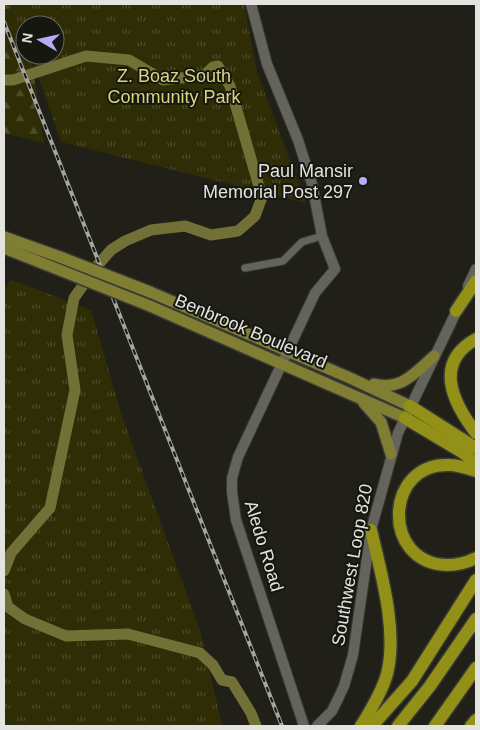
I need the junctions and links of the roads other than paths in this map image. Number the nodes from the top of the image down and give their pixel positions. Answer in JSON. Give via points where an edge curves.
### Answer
{"nodes":[{"id":1,"x":250,"y":4,"type":"edge"},
{"id":2,"x":4,"y":236,"type":"edge"},
{"id":3,"x":322,"y":236,"type":"junction"},
{"id":4,"x":4,"y":248,"type":"edge"},
{"id":5,"x":245,"y":268,"type":"dead end"},
{"id":6,"x":476,"y":269,"type":"edge"},
{"id":7,"x":476,"y":281,"type":"edge"},
{"id":8,"x":456,"y":311,"type":"junction"},
{"id":9,"x":476,"y":339,"type":"edge"},
{"id":10,"x":288,"y":351,"type":"junction"},
{"id":11,"x":434,"y":356,"type":"junction"},
{"id":12,"x":283,"y":364,"type":"junction"},
{"id":13,"x":350,"y":378,"type":"junction"},
{"id":14,"x":353,"y":394,"type":"junction"},
{"id":15,"x":410,"y":406,"type":"junction"},
{"id":16,"x":405,"y":418,"type":"junction"},
{"id":17,"x":476,"y":433,"type":"edge"},
{"id":18,"x":476,"y":448,"type":"edge"},
{"id":19,"x":391,"y":454,"type":"junction"},
{"id":20,"x":476,"y":463,"type":"edge"},
{"id":21,"x":476,"y":471,"type":"edge"},
{"id":22,"x":371,"y":530,"type":"junction"},
{"id":23,"x":476,"y":558,"type":"edge"},
{"id":24,"x":476,"y":580,"type":"edge"},
{"id":25,"x":476,"y":619,"type":"edge"},
{"id":26,"x":476,"y":668,"type":"edge"},
{"id":27,"x":476,"y":720,"type":"edge"},
{"id":28,"x":304,"y":726,"type":"edge"},
{"id":29,"x":317,"y":726,"type":"edge"},
{"id":30,"x":361,"y":726,"type":"edge"},
{"id":31,"x":372,"y":726,"type":"edge"},
{"id":32,"x":398,"y":726,"type":"edge"},
{"id":33,"x":436,"y":726,"type":"edge"},
{"id":34,"x":471,"y":726,"type":"edge"}],
"edges":[{"from":1,"to":3,"type":"street","via":[[266,64],[298,140],[312,184]]},
{"from":2,"to":10,"type":"main road","name":"Benbrook Boulevard","bridge":true,"via":[[150,292]]},
{"from":3,"to":5,"type":"street","via":[[302,242],[283,261]]},
{"from":3,"to":10,"type":"street","name":"Aledo Road","via":[[335,269],[315,293]]},
{"from":4,"to":12,"type":"main road","name":"Benbrook Boulevard","bridge":true},
{"from":6,"to":8,"type":"street","name":"Southwest Loop 820"},
{"from":7,"to":8,"type":"highway"},
{"from":8,"to":11,"type":"street","name":"Southwest Loop 820"},
{"from":9,"to":17,"type":"highway","via":[[459,353],[453,363],[451,389]]},
{"from":10,"to":12,"type":"street","name":"Aledo Road"},
{"from":10,"to":13,"type":"main road","name":"Benbrook Boulevard"},
{"from":11,"to":13,"type":"main road","via":[[408,380],[393,386]]},
{"from":11,"to":15,"type":"street","name":"Southwest Loop 820"},
{"from":12,"to":14,"type":"main road","name":"Benbrook Boulevard"},
{"from":12,"to":28,"type":"street","name":"Aledo Road","via":[[238,456],[232,492],[236,520]]},
{"from":13,"to":15,"type":"main road","name":"Benbrook Boulevard"},
{"from":14,"to":16,"type":"main road","name":"Benbrook Boulevard"},
{"from":14,"to":19,"type":"main road","via":[[381,422]]},
{"from":15,"to":16,"type":"street","name":"Southwest Loop 820"},
{"from":15,"to":18,"type":"highway","name":"Benbrook Boulevard"},
{"from":16,"to":19,"type":"street","name":"Southwest Loop 820"},
{"from":16,"to":20,"type":"highway","name":"Benbrook Boulevard"},
{"from":19,"to":22,"type":"street","name":"Southwest Loop 820"},
{"from":21,"to":23,"type":"highway","via":[[450,464],[423,471],[405,489],[397,515],[406,541],[425,560],[451,565]]},
{"from":22,"to":29,"type":"street","name":"Southwest Loop 820","via":[[353,655],[332,711]]},
{"from":22,"to":30,"type":"highway","via":[[391,652],[386,676]]},
{"from":24,"to":31,"type":"highway","via":[[412,680]]},
{"from":25,"to":32,"type":"highway"},
{"from":26,"to":33,"type":"highway"},
{"from":27,"to":34,"type":"highway"}]}
